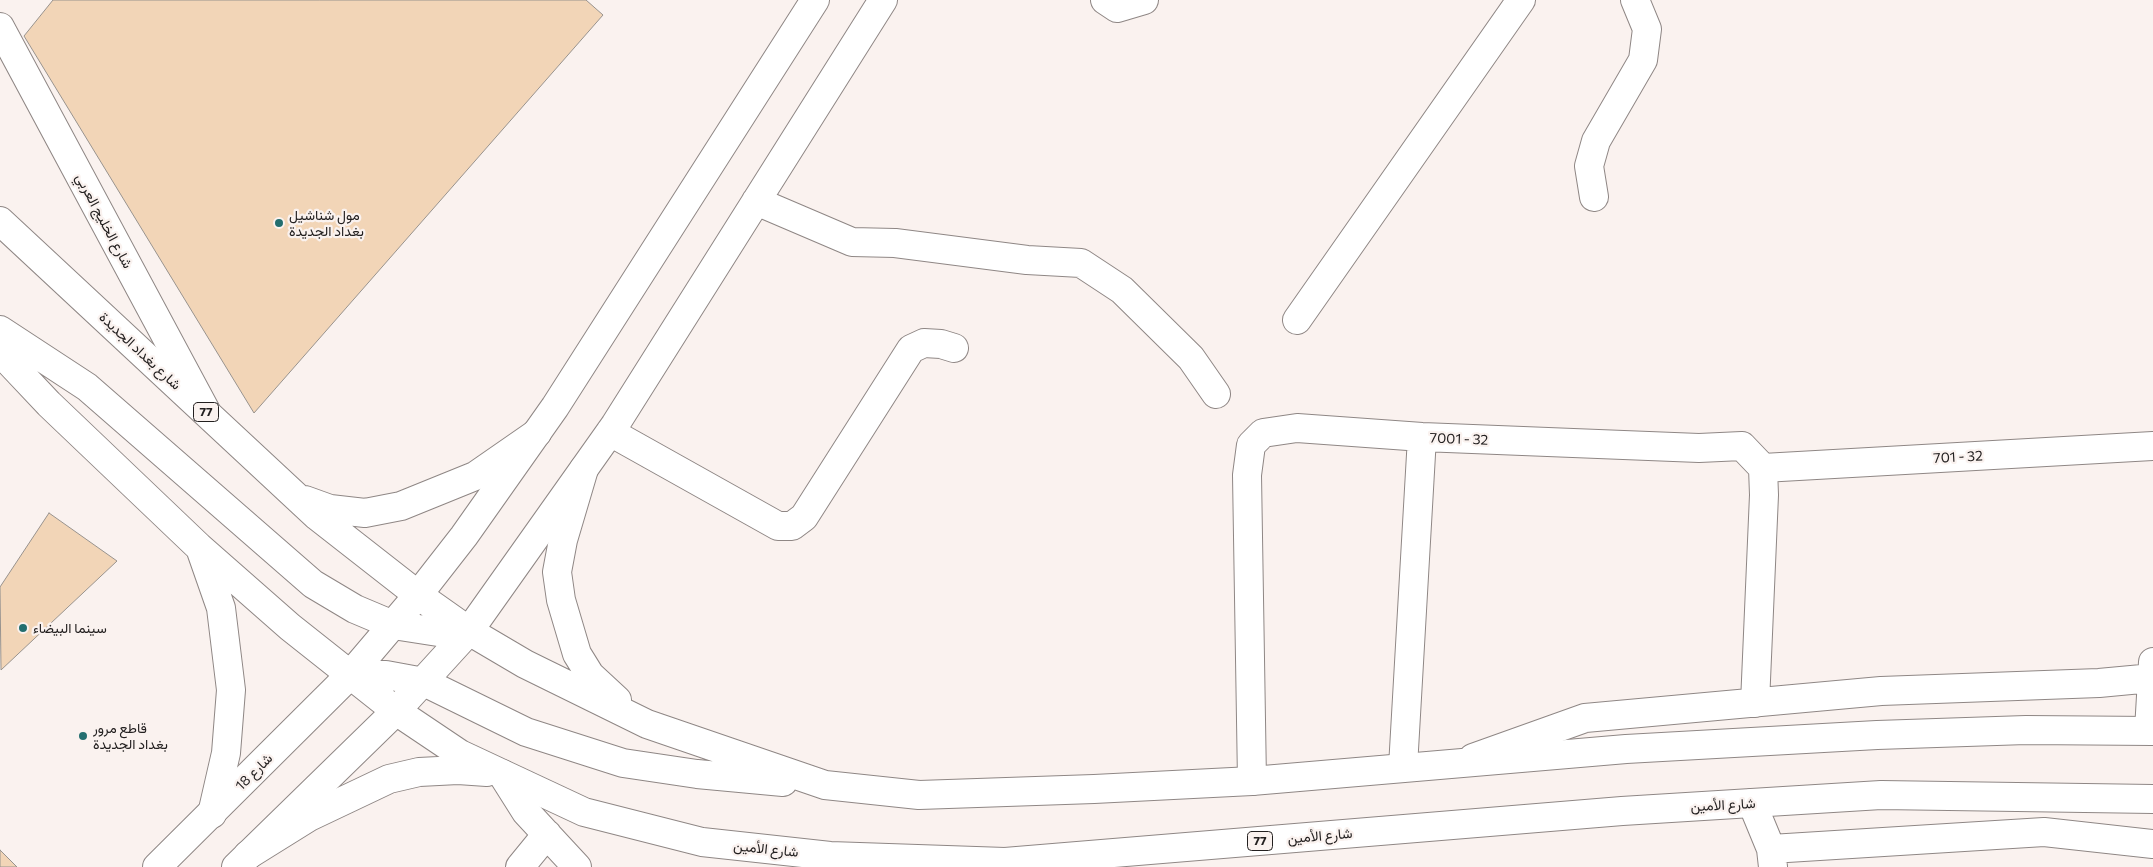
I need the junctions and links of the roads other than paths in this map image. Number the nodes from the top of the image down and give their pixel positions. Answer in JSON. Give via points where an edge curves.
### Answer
{"nodes":[{"id":1,"x":815,"y":0,"type":"edge"},
{"id":2,"x":883,"y":0,"type":"edge"},
{"id":3,"x":1105,"y":0,"type":"edge"},
{"id":4,"x":1144,"y":0,"type":"edge"},
{"id":5,"x":1522,"y":0,"type":"edge"},
{"id":6,"x":1635,"y":0,"type":"edge"},
{"id":7,"x":0,"y":27,"type":"edge"},
{"id":8,"x":1594,"y":197,"type":"dead end"},
{"id":9,"x":756,"y":201,"type":"junction"},
{"id":10,"x":0,"y":221,"type":"edge"},
{"id":11,"x":1297,"y":320,"type":"dead end"},
{"id":12,"x":0,"y":330,"type":"edge"},
{"id":13,"x":954,"y":348,"type":"dead end"},
{"id":14,"x":0,"y":352,"type":"edge"},
{"id":15,"x":1216,"y":394,"type":"dead end"},
{"id":16,"x":208,"y":414,"type":"junction"},
{"id":17,"x":610,"y":432,"type":"junction"},
{"id":18,"x":537,"y":433,"type":"junction"},
{"id":19,"x":1422,"y":437,"type":"junction"},
{"id":20,"x":2153,"y":446,"type":"edge"},
{"id":21,"x":1763,"y":468,"type":"junction"},
{"id":22,"x":584,"y":469,"type":"junction"},
{"id":23,"x":295,"y":496,"type":"junction"},
{"id":24,"x":199,"y":547,"type":"junction"},
{"id":25,"x":418,"y":595,"type":"junction"},
{"id":26,"x":393,"y":625,"type":"junction"},
{"id":27,"x":469,"y":631,"type":"junction"},
{"id":28,"x":2153,"y":672,"type":"edge"},
{"id":29,"x":350,"y":675,"type":"junction"},
{"id":30,"x":424,"y":682,"type":"junction"},
{"id":31,"x":1755,"y":703,"type":"junction"},
{"id":32,"x":396,"y":711,"type":"junction"},
{"id":33,"x":647,"y":724,"type":"junction"},
{"id":34,"x":2151,"y":730,"type":"edge"},
{"id":35,"x":1466,"y":761,"type":"junction"},
{"id":36,"x":1403,"y":767,"type":"junction"},
{"id":37,"x":502,"y":774,"type":"junction"},
{"id":38,"x":1252,"y":781,"type":"junction"},
{"id":39,"x":825,"y":786,"type":"junction"},
{"id":40,"x":2153,"y":799,"type":"edge"},
{"id":41,"x":1752,"y":803,"type":"junction"},
{"id":42,"x":212,"y":814,"type":"junction"},
{"id":43,"x":547,"y":834,"type":"junction"},
{"id":44,"x":2153,"y":844,"type":"edge"},
{"id":45,"x":1772,"y":858,"type":"edge"},
{"id":46,"x":242,"y":861,"type":"edge"},
{"id":47,"x":157,"y":867,"type":"edge"},
{"id":48,"x":520,"y":867,"type":"edge"},
{"id":49,"x":577,"y":867,"type":"edge"}],
"edges":[{"from":1,"to":18,"type":"main road","name":"شارع 18"},
{"from":2,"to":9,"type":"main road"},
{"from":3,"to":4,"type":"main road","via":[[1117,8]]},
{"from":5,"to":11,"type":"main road"},
{"from":6,"to":8,"type":"main road","via":[[1647,29],[1643,60],[1596,141],[1589,166]]},
{"from":7,"to":16,"type":"main road","name":"شارع الخليج العربي"},
{"from":9,"to":15,"type":"main road","via":[[852,242],[895,243],[1026,260],[1081,263],[1129,296],[1191,358]]},
{"from":9,"to":17,"type":"main road"},
{"from":10,"to":16,"type":"main road","name":"شارع بغداد الجديدة","number":"77"},
{"from":12,"to":26,"type":"main road","via":[[87,387],[313,584],[355,609]]},
{"from":13,"to":17,"type":"main road","via":[[924,343],[911,350],[804,517],[792,526],[778,526]]},
{"from":14,"to":24,"type":"main road","number":"77","via":[[49,404]]},
{"from":16,"to":23,"type":"main road","name":"شارع بغداد الجديدة","number":"77"},
{"from":17,"to":22,"type":"main road"},
{"from":18,"to":23,"type":"main road","via":[[475,476],[401,506],[366,513],[330,509]]},
{"from":18,"to":25,"type":"main road","name":"شارع 18"},
{"from":19,"to":21,"type":"main road","name":"7001 - 32","via":[[1700,448],[1742,446]]},
{"from":19,"to":36,"type":"main road"},
{"from":19,"to":38,"type":"main road","name":"7001 - 32","via":[[1298,428],[1263,434],[1251,445],[1247,475]]},
{"from":20,"to":21,"type":"main road","name":"701 - 32"},
{"from":21,"to":31,"type":"main road"},
{"from":22,"to":27,"type":"main road"},
{"from":22,"to":33,"type":"main road","via":[[557,572],[568,630],[590,675]]},
{"from":23,"to":25,"type":"main road","name":"شارع بغداد الجديدة","number":"77"},
{"from":24,"to":29,"type":"main road","number":"77"},
{"from":24,"to":42,"type":"main road","via":[[221,608],[231,690],[226,753]]},
{"from":25,"to":26,"type":"main road","name":"شارع 18"},
{"from":25,"to":27,"type":"main road","number":"77"},
{"from":26,"to":27,"type":"main road","via":[[438,632]]},
{"from":26,"to":29,"type":"main road","name":"شارع 18"},
{"from":27,"to":30,"type":"main road"},
{"from":27,"to":33,"type":"main road","number":"77","via":[[525,664]]},
{"from":28,"to":31,"type":"main road","via":[[2099,683],[1881,691]]},
{"from":28,"to":34,"type":"main road"},
{"from":29,"to":30,"type":"main road","via":[[386,675]]},
{"from":29,"to":32,"type":"main road","number":"77"},
{"from":29,"to":42,"type":"main road","name":"شارع 18"},
{"from":30,"to":32,"type":"main road"},
{"from":30,"to":39,"type":"main road","via":[[526,732],[623,763],[697,774]]},
{"from":31,"to":35,"type":"main road","via":[[1584,718]]},
{"from":32,"to":37,"type":"main road","name":"شارع الأمين","number":"77","via":[[460,754]]},
{"from":32,"to":46,"type":"main road"},
{"from":33,"to":39,"type":"main road","number":"77"},
{"from":34,"to":35,"type":"main road","number":"77","via":[[1878,735]]},
{"from":35,"to":36,"type":"main road","number":"77"},
{"from":36,"to":38,"type":"main road","number":"77"},
{"from":37,"to":41,"type":"main road","name":"شارع الأمين","number":"77","via":[[584,812],[702,842],[830,856],[1005,862]]},
{"from":37,"to":43,"type":"main road","via":[[526,812]]},
{"from":37,"to":46,"type":"main road","via":[[458,770],[419,772],[389,779],[309,818]]},
{"from":38,"to":39,"type":"main road","number":"77","via":[[919,795]]},
{"from":40,"to":41,"type":"main road","name":"شارع الأمين","number":"77","via":[[1881,795]]},
{"from":41,"to":45,"type":"main road"},
{"from":42,"to":47,"type":"main road","name":"شارع 18"},
{"from":43,"to":48,"type":"main road"},
{"from":43,"to":49,"type":"main road"},
{"from":44,"to":45,"type":"main road","via":[[2044,832]]}]}
